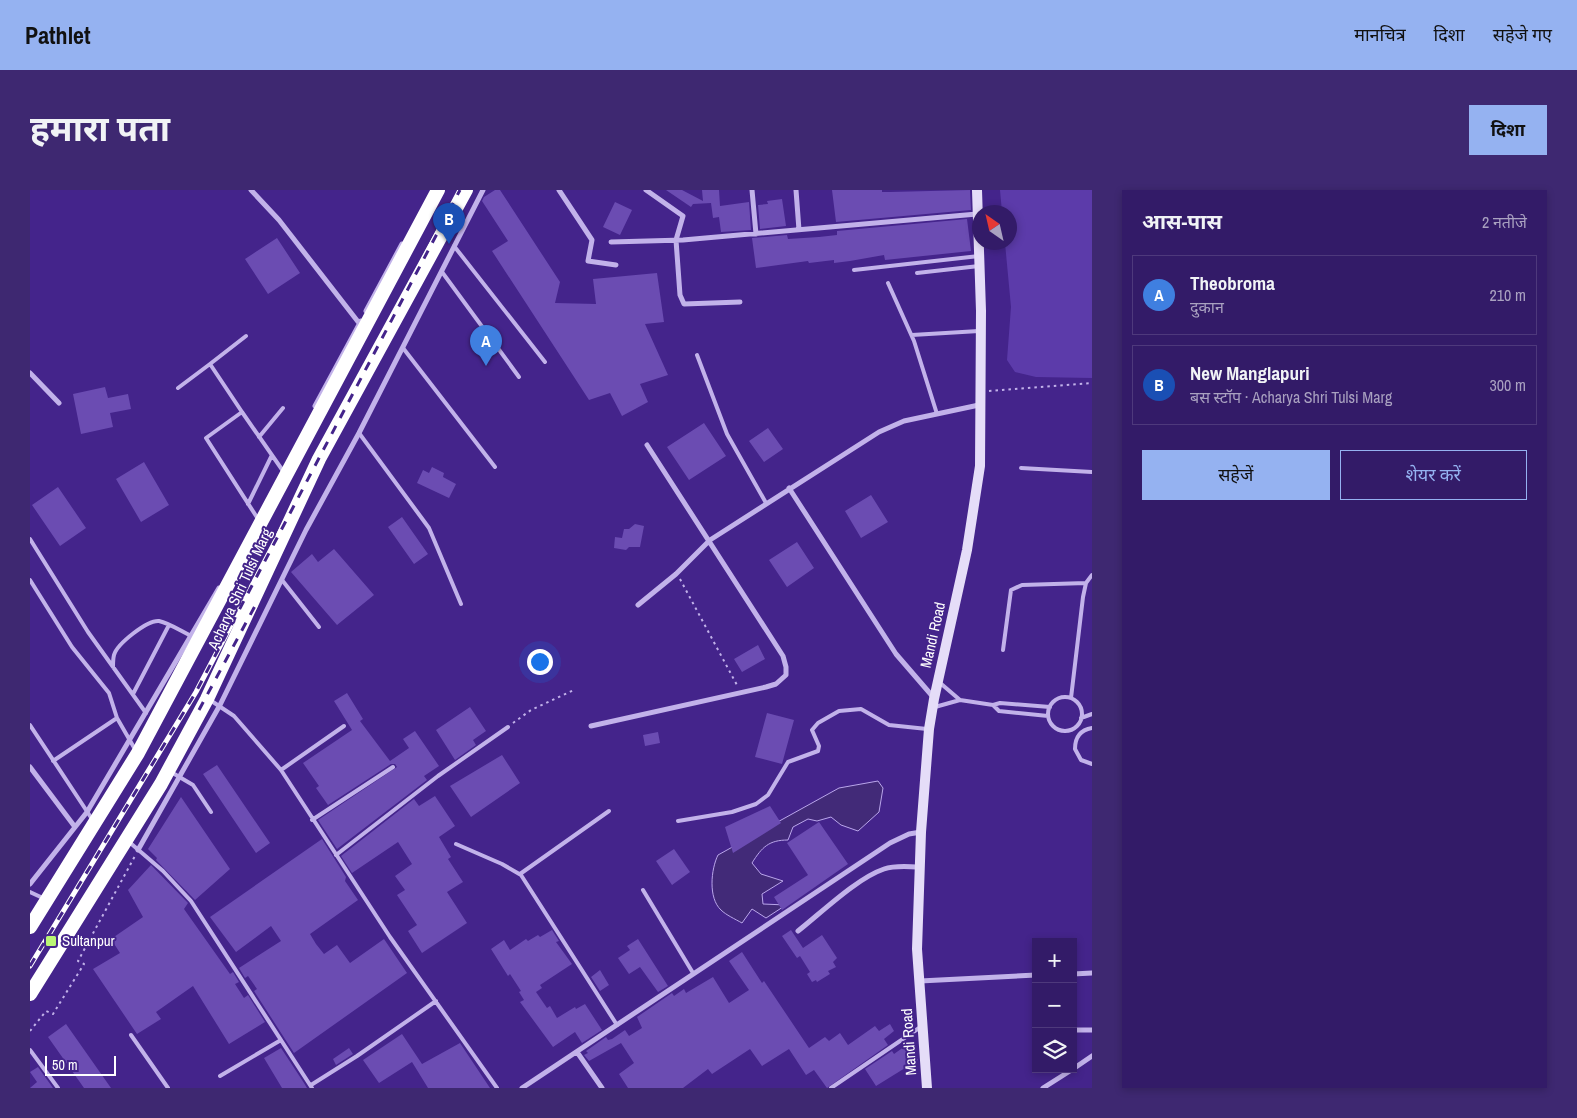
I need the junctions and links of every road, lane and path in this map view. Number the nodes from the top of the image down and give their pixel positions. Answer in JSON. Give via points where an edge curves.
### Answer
{"nodes":[{"id":1,"x":251,"y":190,"type":"edge"},
{"id":2,"x":431,"y":190,"type":"edge"},
{"id":3,"x":438,"y":190,"type":"edge"},
{"id":4,"x":466,"y":190,"type":"edge"},
{"id":5,"x":483,"y":190,"type":"edge"},
{"id":6,"x":559,"y":190,"type":"edge"},
{"id":7,"x":646,"y":190,"type":"edge"},
{"id":8,"x":752,"y":190,"type":"edge"},
{"id":9,"x":796,"y":190,"type":"edge"},
{"id":10,"x":977,"y":190,"type":"edge"},
{"id":11,"x":977,"y":205,"type":"edge"},
{"id":12,"x":972,"y":214,"type":"edge"},
{"id":13,"x":799,"y":230,"type":"junction"},
{"id":14,"x":756,"y":234,"type":"junction"},
{"id":15,"x":676,"y":240,"type":"junction"},
{"id":16,"x":611,"y":242,"type":"dead end"},
{"id":17,"x":454,"y":246,"type":"junction"},
{"id":18,"x":979,"y":250,"type":"edge"},
{"id":19,"x":979,"y":261,"type":"junction"},
{"id":20,"x":616,"y":265,"type":"dead end"},
{"id":21,"x":854,"y":270,"type":"dead end"},
{"id":22,"x":442,"y":272,"type":"junction"},
{"id":23,"x":917,"y":273,"type":"dead end"},
{"id":24,"x":888,"y":283,"type":"dead end"},
{"id":25,"x":740,"y":302,"type":"dead end"},
{"id":26,"x":360,"y":323,"type":"junction"},
{"id":27,"x":981,"y":331,"type":"junction"},
{"id":28,"x":912,"y":335,"type":"junction"},
{"id":29,"x":246,"y":336,"type":"dead end"},
{"id":30,"x":403,"y":348,"type":"junction"},
{"id":31,"x":697,"y":355,"type":"dead end"},
{"id":32,"x":545,"y":362,"type":"dead end"},
{"id":33,"x":210,"y":364,"type":"junction"},
{"id":34,"x":30,"y":373,"type":"edge"},
{"id":35,"x":520,"y":377,"type":"dead end"},
{"id":36,"x":1092,"y":383,"type":"edge"},
{"id":37,"x":178,"y":388,"type":"dead end"},
{"id":38,"x":980,"y":392,"type":"junction"},
{"id":39,"x":59,"y":403,"type":"dead end"},
{"id":40,"x":979,"y":405,"type":"junction"},
{"id":41,"x":283,"y":408,"type":"dead end"},
{"id":42,"x":242,"y":412,"type":"junction"},
{"id":43,"x":937,"y":414,"type":"junction"},
{"id":44,"x":359,"y":433,"type":"junction"},
{"id":45,"x":259,"y":437,"type":"junction"},
{"id":46,"x":647,"y":445,"type":"dead end"},
{"id":47,"x":272,"y":455,"type":"junction"},
{"id":48,"x":495,"y":467,"type":"dead end"},
{"id":49,"x":1021,"y":468,"type":"dead end"},
{"id":50,"x":283,"y":471,"type":"junction"},
{"id":51,"x":1092,"y":472,"type":"edge"},
{"id":52,"x":789,"y":488,"type":"junction"},
{"id":53,"x":766,"y":503,"type":"junction"},
{"id":54,"x":248,"y":504,"type":"junction"},
{"id":55,"x":258,"y":519,"type":"junction"},
{"id":56,"x":30,"y":539,"type":"edge"},
{"id":57,"x":710,"y":540,"type":"junction"},
{"id":58,"x":676,"y":574,"type":"junction"},
{"id":59,"x":1092,"y":575,"type":"edge"},
{"id":60,"x":30,"y":580,"type":"edge"},
{"id":61,"x":282,"y":580,"type":"junction"},
{"id":62,"x":1086,"y":583,"type":"junction"},
{"id":63,"x":461,"y":604,"type":"dead end"},
{"id":64,"x":638,"y":605,"type":"dead end"},
{"id":65,"x":169,"y":625,"type":"junction"},
{"id":66,"x":318,"y":627,"type":"dead end"},
{"id":67,"x":191,"y":636,"type":"junction"},
{"id":68,"x":1003,"y":650,"type":"dead end"},
{"id":69,"x":113,"y":667,"type":"junction"},
{"id":70,"x":938,"y":681,"type":"junction"},
{"id":71,"x":574,"y":690,"type":"dead end"},
{"id":72,"x":740,"y":692,"type":"junction"},
{"id":73,"x":133,"y":694,"type":"junction"},
{"id":74,"x":1071,"y":698,"type":"junction"},
{"id":75,"x":960,"y":700,"type":"junction"},
{"id":76,"x":214,"y":702,"type":"junction"},
{"id":77,"x":933,"y":703,"type":"junction"},
{"id":78,"x":993,"y":705,"type":"junction"},
{"id":79,"x":1050,"y":707,"type":"junction"},
{"id":80,"x":146,"y":713,"type":"junction"},
{"id":81,"x":1092,"y":714,"type":"edge"},
{"id":82,"x":1048,"y":716,"type":"junction"},
{"id":83,"x":117,"y":718,"type":"junction"},
{"id":84,"x":1081,"y":718,"type":"junction"},
{"id":85,"x":30,"y":725,"type":"edge"},
{"id":86,"x":344,"y":726,"type":"dead end"},
{"id":87,"x":592,"y":726,"type":"dead end"},
{"id":88,"x":1077,"y":726,"type":"junction"},
{"id":89,"x":508,"y":727,"type":"joint"},
{"id":90,"x":929,"y":728,"type":"junction"},
{"id":91,"x":1092,"y":728,"type":"edge"},
{"id":92,"x":1082,"y":732,"type":"junction"},
{"id":93,"x":134,"y":747,"type":"junction"},
{"id":94,"x":53,"y":761,"type":"junction"},
{"id":95,"x":1092,"y":764,"type":"edge"},
{"id":96,"x":30,"y":767,"type":"edge"},
{"id":97,"x":393,"y":768,"type":"dead end"},
{"id":98,"x":281,"y":770,"type":"junction"},
{"id":99,"x":174,"y":774,"type":"junction"},
{"id":100,"x":609,"y":811,"type":"dead end"},
{"id":101,"x":211,"y":812,"type":"dead end"},
{"id":102,"x":90,"y":817,"type":"junction"},
{"id":103,"x":312,"y":820,"type":"junction"},
{"id":104,"x":678,"y":821,"type":"dead end"},
{"id":105,"x":75,"y":827,"type":"junction"},
{"id":106,"x":921,"y":832,"type":"junction"},
{"id":107,"x":126,"y":840,"type":"junction"},
{"id":108,"x":456,"y":844,"type":"dead end"},
{"id":109,"x":138,"y":850,"type":"junction"},
{"id":110,"x":336,"y":855,"type":"junction"},
{"id":111,"x":920,"y":867,"type":"junction"},
{"id":112,"x":520,"y":874,"type":"junction"},
{"id":113,"x":30,"y":884,"type":"edge"},
{"id":114,"x":643,"y":890,"type":"dead end"},
{"id":115,"x":30,"y":892,"type":"edge"},
{"id":116,"x":45,"y":899,"type":"junction"},
{"id":117,"x":30,"y":926,"type":"edge"},
{"id":118,"x":798,"y":931,"type":"dead end"},
{"id":119,"x":693,"y":973,"type":"junction"},
{"id":120,"x":1092,"y":973,"type":"edge"},
{"id":121,"x":1077,"y":974,"type":"edge"},
{"id":122,"x":1032,"y":976,"type":"edge"},
{"id":123,"x":920,"y":981,"type":"junction"},
{"id":124,"x":30,"y":994,"type":"edge"},
{"id":125,"x":436,"y":1000,"type":"junction"},
{"id":126,"x":617,"y":1025,"type":"junction"},
{"id":127,"x":923,"y":1026,"type":"junction"},
{"id":128,"x":1077,"y":1030,"type":"edge"},
{"id":129,"x":1092,"y":1030,"type":"edge"},
{"id":130,"x":30,"y":1031,"type":"edge"},
{"id":131,"x":131,"y":1035,"type":"dead end"},
{"id":132,"x":281,"y":1040,"type":"junction"},
{"id":133,"x":30,"y":1050,"type":"edge"},
{"id":134,"x":578,"y":1052,"type":"junction"},
{"id":135,"x":1092,"y":1056,"type":"edge"},
{"id":136,"x":1077,"y":1066,"type":"edge"},
{"id":137,"x":1067,"y":1073,"type":"edge"},
{"id":138,"x":220,"y":1076,"type":"dead end"},
{"id":139,"x":311,"y":1086,"type":"edge"},
{"id":140,"x":58,"y":1088,"type":"edge"},
{"id":141,"x":168,"y":1088,"type":"edge"},
{"id":142,"x":497,"y":1088,"type":"edge"},
{"id":143,"x":522,"y":1088,"type":"edge"},
{"id":144,"x":602,"y":1088,"type":"edge"},
{"id":145,"x":831,"y":1088,"type":"edge"},
{"id":146,"x":927,"y":1088,"type":"edge"},
{"id":147,"x":1043,"y":1088,"type":"edge"}],
"edges":[{"from":1,"to":26,"type":"street","via":[[279,220]]},
{"from":2,"to":26,"type":"street"},
{"from":3,"to":93,"type":"highway","name":"Acharya Shri Tulsi Marg"},
{"from":4,"to":76,"type":"highway","name":"Acharya Shri Tulsi Marg","via":[[318,460]]},
{"from":5,"to":17,"type":"street"},
{"from":6,"to":20,"type":"street","via":[[592,240],[588,261]]},
{"from":7,"to":15,"type":"street","via":[[683,216]]},
{"from":8,"to":14,"type":"street"},
{"from":9,"to":13,"type":"street"},
{"from":10,"to":11,"type":"street","name":"Mandi Road"},
{"from":12,"to":13,"type":"street"},
{"from":13,"to":14,"type":"street"},
{"from":14,"to":15,"type":"street"},
{"from":15,"to":16,"type":"street"},
{"from":15,"to":25,"type":"street","via":[[680,295],[684,304]]},
{"from":17,"to":22,"type":"street"},
{"from":17,"to":32,"type":"lane"},
{"from":18,"to":19,"type":"street","name":"Mandi Road"},
{"from":19,"to":21,"type":"lane"},
{"from":19,"to":23,"type":"lane"},
{"from":19,"to":27,"type":"street","name":"Mandi Road"},
{"from":22,"to":30,"type":"street"},
{"from":22,"to":35,"type":"lane"},
{"from":24,"to":28,"type":"lane"},
{"from":26,"to":50,"type":"street"},
{"from":27,"to":28,"type":"lane"},
{"from":27,"to":38,"type":"street","name":"Mandi Road"},
{"from":28,"to":43,"type":"lane"},
{"from":29,"to":33,"type":"lane"},
{"from":30,"to":44,"type":"street"},
{"from":30,"to":48,"type":"lane"},
{"from":31,"to":53,"type":"lane","via":[[727,434]]},
{"from":33,"to":37,"type":"lane"},
{"from":33,"to":42,"type":"lane"},
{"from":34,"to":39,"type":"street"},
{"from":36,"to":38,"type":"path"},
{"from":38,"to":40,"type":"street","name":"Mandi Road"},
{"from":40,"to":43,"type":"street"},
{"from":40,"to":70,"type":"street","name":"Mandi Road","via":[[980,466],[972,526]]},
{"from":41,"to":45,"type":"lane"},
{"from":42,"to":45,"type":"lane"},
{"from":42,"to":54,"type":"lane","via":[[206,438]]},
{"from":43,"to":52,"type":"street","via":[[892,426]]},
{"from":44,"to":61,"type":"street"},
{"from":44,"to":63,"type":"lane","via":[[429,528]]},
{"from":45,"to":47,"type":"lane"},
{"from":46,"to":57,"type":"street"},
{"from":47,"to":50,"type":"lane"},
{"from":47,"to":54,"type":"lane"},
{"from":49,"to":51,"type":"lane"},
{"from":50,"to":55,"type":"street"},
{"from":52,"to":53,"type":"street"},
{"from":52,"to":77,"type":"street","via":[[896,654]]},
{"from":53,"to":57,"type":"street"},
{"from":54,"to":55,"type":"lane"},
{"from":55,"to":67,"type":"street"},
{"from":56,"to":69,"type":"lane"},
{"from":57,"to":58,"type":"street"},
{"from":57,"to":72,"type":"street","via":[[786,667],[786,675],[776,684]]},
{"from":58,"to":64,"type":"street"},
{"from":58,"to":72,"type":"path"},
{"from":59,"to":62,"type":"lane"},
{"from":60,"to":83,"type":"lane","via":[[72,647],[108,693]]},
{"from":61,"to":66,"type":"lane"},
{"from":61,"to":76,"type":"street"},
{"from":62,"to":68,"type":"lane","via":[[1022,585],[1011,590]]},
{"from":62,"to":74,"type":"lane"},
{"from":65,"to":67,"type":"lane"},
{"from":65,"to":69,"type":"lane","via":[[156,621],[145,625],[119,645]]},
{"from":65,"to":73,"type":"lane"},
{"from":67,"to":80,"type":"street"},
{"from":69,"to":73,"type":"lane"},
{"from":70,"to":75,"type":"lane"},
{"from":70,"to":77,"type":"street","name":"Mandi Road"},
{"from":71,"to":89,"type":"path","via":[[531,710]]},
{"from":72,"to":87,"type":"street"},
{"from":73,"to":80,"type":"lane"},
{"from":74,"to":79,"type":"lane","via":[[1060,698]]},
{"from":74,"to":84,"type":"lane","via":[[1080,706]]},
{"from":75,"to":77,"type":"lane"},
{"from":75,"to":78,"type":"lane"},
{"from":76,"to":98,"type":"lane","via":[[255,738]]},
{"from":76,"to":99,"type":"highway","name":"Acharya Shri Tulsi Marg"},
{"from":77,"to":90,"type":"street","name":"Mandi Road"},
{"from":78,"to":79,"type":"lane"},
{"from":78,"to":82,"type":"lane","via":[[1000,711]]},
{"from":79,"to":82,"type":"lane"},
{"from":80,"to":93,"type":"street"},
{"from":81,"to":84,"type":"lane"},
{"from":82,"to":88,"type":"lane","via":[[1053,726],[1061,731]]},
{"from":83,"to":93,"type":"lane"},
{"from":83,"to":94,"type":"lane"},
{"from":84,"to":88,"type":"lane"},
{"from":85,"to":94,"type":"lane"},
{"from":86,"to":98,"type":"lane"},
{"from":88,"to":92,"type":"lane"},
{"from":89,"to":110,"type":"lane"},
{"from":90,"to":104,"type":"lane","via":[[895,727],[862,709],[839,711],[812,730],[818,751],[788,762],[763,800],[732,812]]},
{"from":90,"to":106,"type":"street","name":"Mandi Road"},
{"from":91,"to":92,"type":"lane"},
{"from":92,"to":95,"type":"lane","via":[[1077,736],[1075,749],[1081,760]]},
{"from":93,"to":102,"type":"highway","name":"Acharya Shri Tulsi Marg"},
{"from":94,"to":102,"type":"lane"},
{"from":96,"to":105,"type":"street"},
{"from":97,"to":103,"type":"lane"},
{"from":98,"to":103,"type":"lane"},
{"from":99,"to":101,"type":"lane","via":[[193,785]]},
{"from":99,"to":107,"type":"highway","name":"Acharya Shri Tulsi Marg"},
{"from":99,"to":109,"type":"street"},
{"from":100,"to":112,"type":"lane"},
{"from":102,"to":105,"type":"street"},
{"from":102,"to":116,"type":"highway","name":"Acharya Shri Tulsi Marg"},
{"from":103,"to":110,"type":"lane"},
{"from":105,"to":113,"type":"street"},
{"from":106,"to":111,"type":"street","name":"Mandi Road"},
{"from":106,"to":119,"type":"street","via":[[890,843]]},
{"from":107,"to":109,"type":"lane"},
{"from":107,"to":124,"type":"highway","name":"Acharya Shri Tulsi Marg"},
{"from":108,"to":112,"type":"lane"},
{"from":109,"to":130,"type":"path","via":[[78,960],[84,964],[53,1014],[46,1011]]},
{"from":109,"to":132,"type":"lane","via":[[191,901]]},
{"from":110,"to":125,"type":"lane"},
{"from":111,"to":118,"type":"street","via":[[895,867],[878,872],[838,898]]},
{"from":111,"to":123,"type":"street","name":"Mandi Road","via":[[917,949]]},
{"from":112,"to":126,"type":"lane"},
{"from":114,"to":119,"type":"lane"},
{"from":115,"to":116,"type":"lane"},
{"from":116,"to":117,"type":"highway","name":"Acharya Shri Tulsi Marg"},
{"from":119,"to":126,"type":"street"},
{"from":120,"to":121,"type":"street"},
{"from":122,"to":123,"type":"street"},
{"from":123,"to":127,"type":"street","name":"Mandi Road"},
{"from":125,"to":139,"type":"lane"},
{"from":125,"to":142,"type":"lane"},
{"from":126,"to":134,"type":"street"},
{"from":127,"to":145,"type":"lane"},
{"from":127,"to":146,"type":"street","name":"Mandi Road"},
{"from":128,"to":129,"type":"street"},
{"from":131,"to":141,"type":"lane"},
{"from":132,"to":138,"type":"lane"},
{"from":132,"to":139,"type":"lane"},
{"from":133,"to":140,"type":"lane"},
{"from":134,"to":143,"type":"street"},
{"from":134,"to":144,"type":"street"},
{"from":135,"to":136,"type":"street"},
{"from":137,"to":147,"type":"street"}]}
